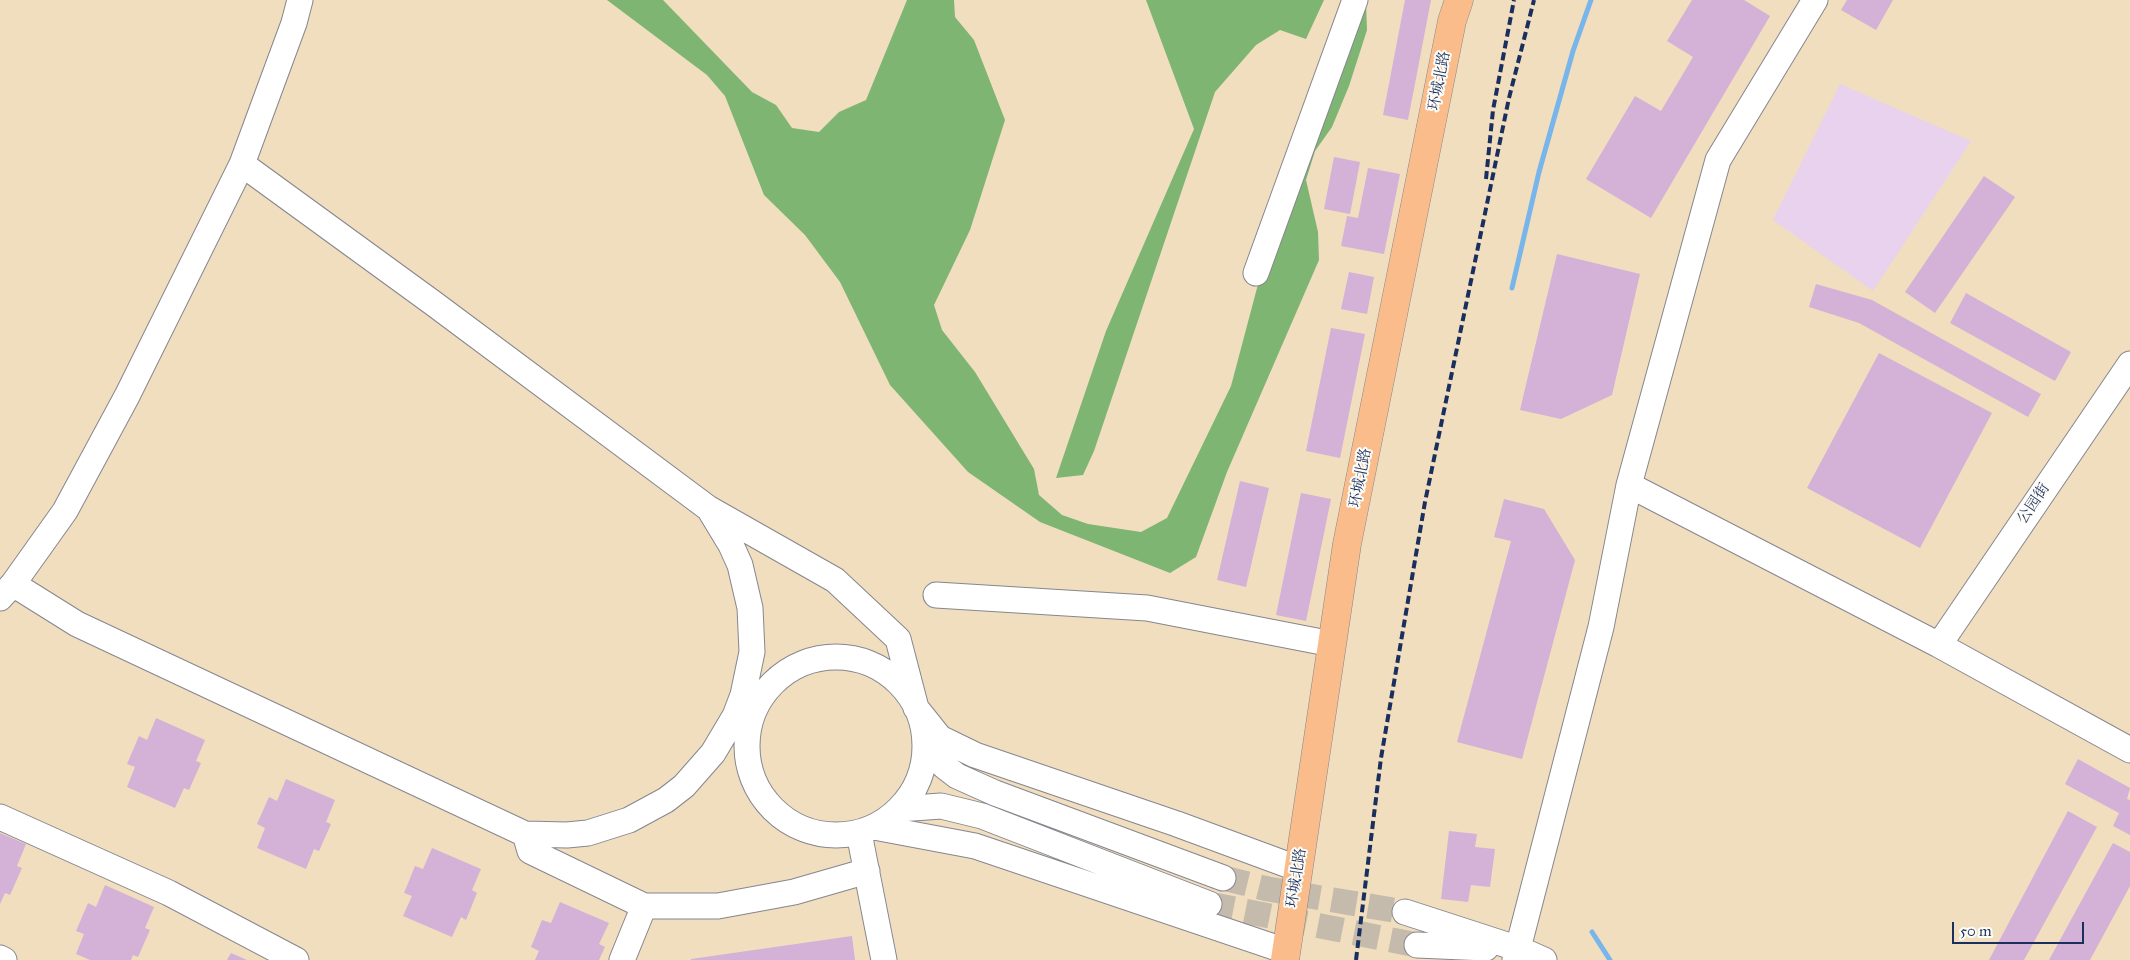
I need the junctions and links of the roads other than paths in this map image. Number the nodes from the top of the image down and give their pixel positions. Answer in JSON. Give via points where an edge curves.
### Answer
{"nodes":[{"id":1,"x":300,"y":0,"type":"edge"},
{"id":2,"x":1355,"y":0,"type":"edge"},
{"id":3,"x":1459,"y":0,"type":"edge"},
{"id":4,"x":1815,"y":0,"type":"edge"},
{"id":5,"x":242,"y":164,"type":"junction"},
{"id":6,"x":1256,"y":272,"type":"dead end"},
{"id":7,"x":2130,"y":364,"type":"edge"},
{"id":8,"x":1628,"y":485,"type":"junction"},
{"id":9,"x":708,"y":508,"type":"junction"},
{"id":10,"x":7,"y":591,"type":"edge"},
{"id":11,"x":936,"y":595,"type":"dead end"},
{"id":12,"x":1332,"y":644,"type":"junction"},
{"id":13,"x":1939,"y":645,"type":"junction"},
{"id":14,"x":784,"y":674,"type":"junction"},
{"id":15,"x":739,"y":705,"type":"junction"},
{"id":16,"x":916,"y":708,"type":"junction"},
{"id":17,"x":924,"y":738,"type":"junction"},
{"id":18,"x":2130,"y":750,"type":"edge"},
{"id":19,"x":747,"y":755,"type":"junction"},
{"id":20,"x":899,"y":809,"type":"junction"},
{"id":21,"x":0,"y":817,"type":"edge"},
{"id":22,"x":867,"y":830,"type":"junction"},
{"id":23,"x":525,"y":834,"type":"junction"},
{"id":24,"x":1298,"y":869,"type":"junction"},
{"id":25,"x":867,"y":872,"type":"junction"},
{"id":26,"x":1223,"y":878,"type":"tunnel mouth"},
{"id":27,"x":1209,"y":904,"type":"tunnel mouth"},
{"id":28,"x":644,"y":906,"type":"junction"},
{"id":29,"x":1405,"y":912,"type":"tunnel mouth"},
{"id":30,"x":1417,"y":945,"type":"tunnel mouth"},
{"id":31,"x":1517,"y":955,"type":"edge"},
{"id":32,"x":1285,"y":956,"type":"edge"},
{"id":33,"x":0,"y":958,"type":"edge"},
{"id":34,"x":4,"y":960,"type":"edge"},
{"id":35,"x":296,"y":960,"type":"edge"},
{"id":36,"x":622,"y":960,"type":"edge"},
{"id":37,"x":642,"y":960,"type":"edge"},
{"id":38,"x":884,"y":960,"type":"edge"},
{"id":39,"x":1544,"y":960,"type":"edge"}],
"edges":[{"from":1,"to":5,"type":"street"},
{"from":2,"to":6,"type":"street"},
{"from":3,"to":12,"type":"main road","name":"环城北路","via":[[1450,31],[1349,534]]},
{"from":4,"to":8,"type":"street","via":[[1718,160]]},
{"from":5,"to":9,"type":"street"},
{"from":5,"to":10,"type":"street","via":[[127,396],[65,511]]},
{"from":7,"to":13,"type":"street","name":"公园街"},
{"from":8,"to":13,"type":"street"},
{"from":8,"to":31,"type":"street","via":[[1602,628]]},
{"from":9,"to":15,"type":"street","via":[[731,545],[748,594],[752,652]]},
{"from":9,"to":16,"type":"street","via":[[835,580],[898,639]]},
{"from":10,"to":23,"type":"street"},
{"from":11,"to":12,"type":"street","via":[[1148,608]]},
{"from":12,"to":24,"type":"main road","name":"环城北路"},
{"from":13,"to":18,"type":"street"},
{"from":14,"to":15,"type":"street"},
{"from":14,"to":16,"type":"street","via":[[820,659],[843,657],[858,660],[886,673],[908,694]]},
{"from":14,"to":19,"type":"street","via":[[772,684],[754,710],[749,724]]},
{"from":15,"to":19,"type":"street"},
{"from":15,"to":23,"type":"street","via":[[722,741],[699,770],[684,786],[648,811],[588,833]]},
{"from":16,"to":17,"type":"street"},
{"from":16,"to":24,"type":"street","via":[[940,738],[974,755]]},
{"from":17,"to":20,"type":"street","via":[[917,784]]},
{"from":17,"to":26,"type":"street","via":[[944,766],[957,776]]},
{"from":19,"to":22,"type":"street","via":[[755,785],[773,810],[785,820],[798,828],[828,836]]},
{"from":20,"to":22,"type":"street"},
{"from":20,"to":27,"type":"street","via":[[941,806],[982,816]]},
{"from":21,"to":35,"type":"street","via":[[169,893]]},
{"from":22,"to":25,"type":"street"},
{"from":22,"to":32,"type":"street","via":[[974,846]]},
{"from":23,"to":28,"type":"street","via":[[530,851]]},
{"from":24,"to":32,"type":"main road","name":"环城北路"},
{"from":25,"to":28,"type":"street","via":[[794,892],[718,906]]},
{"from":25,"to":38,"type":"street"},
{"from":28,"to":36,"type":"street"},
{"from":28,"to":37,"type":"street"},
{"from":29,"to":31,"type":"street"},
{"from":30,"to":31,"type":"street"},
{"from":31,"to":39,"type":"street"},
{"from":33,"to":34,"type":"street"}]}
